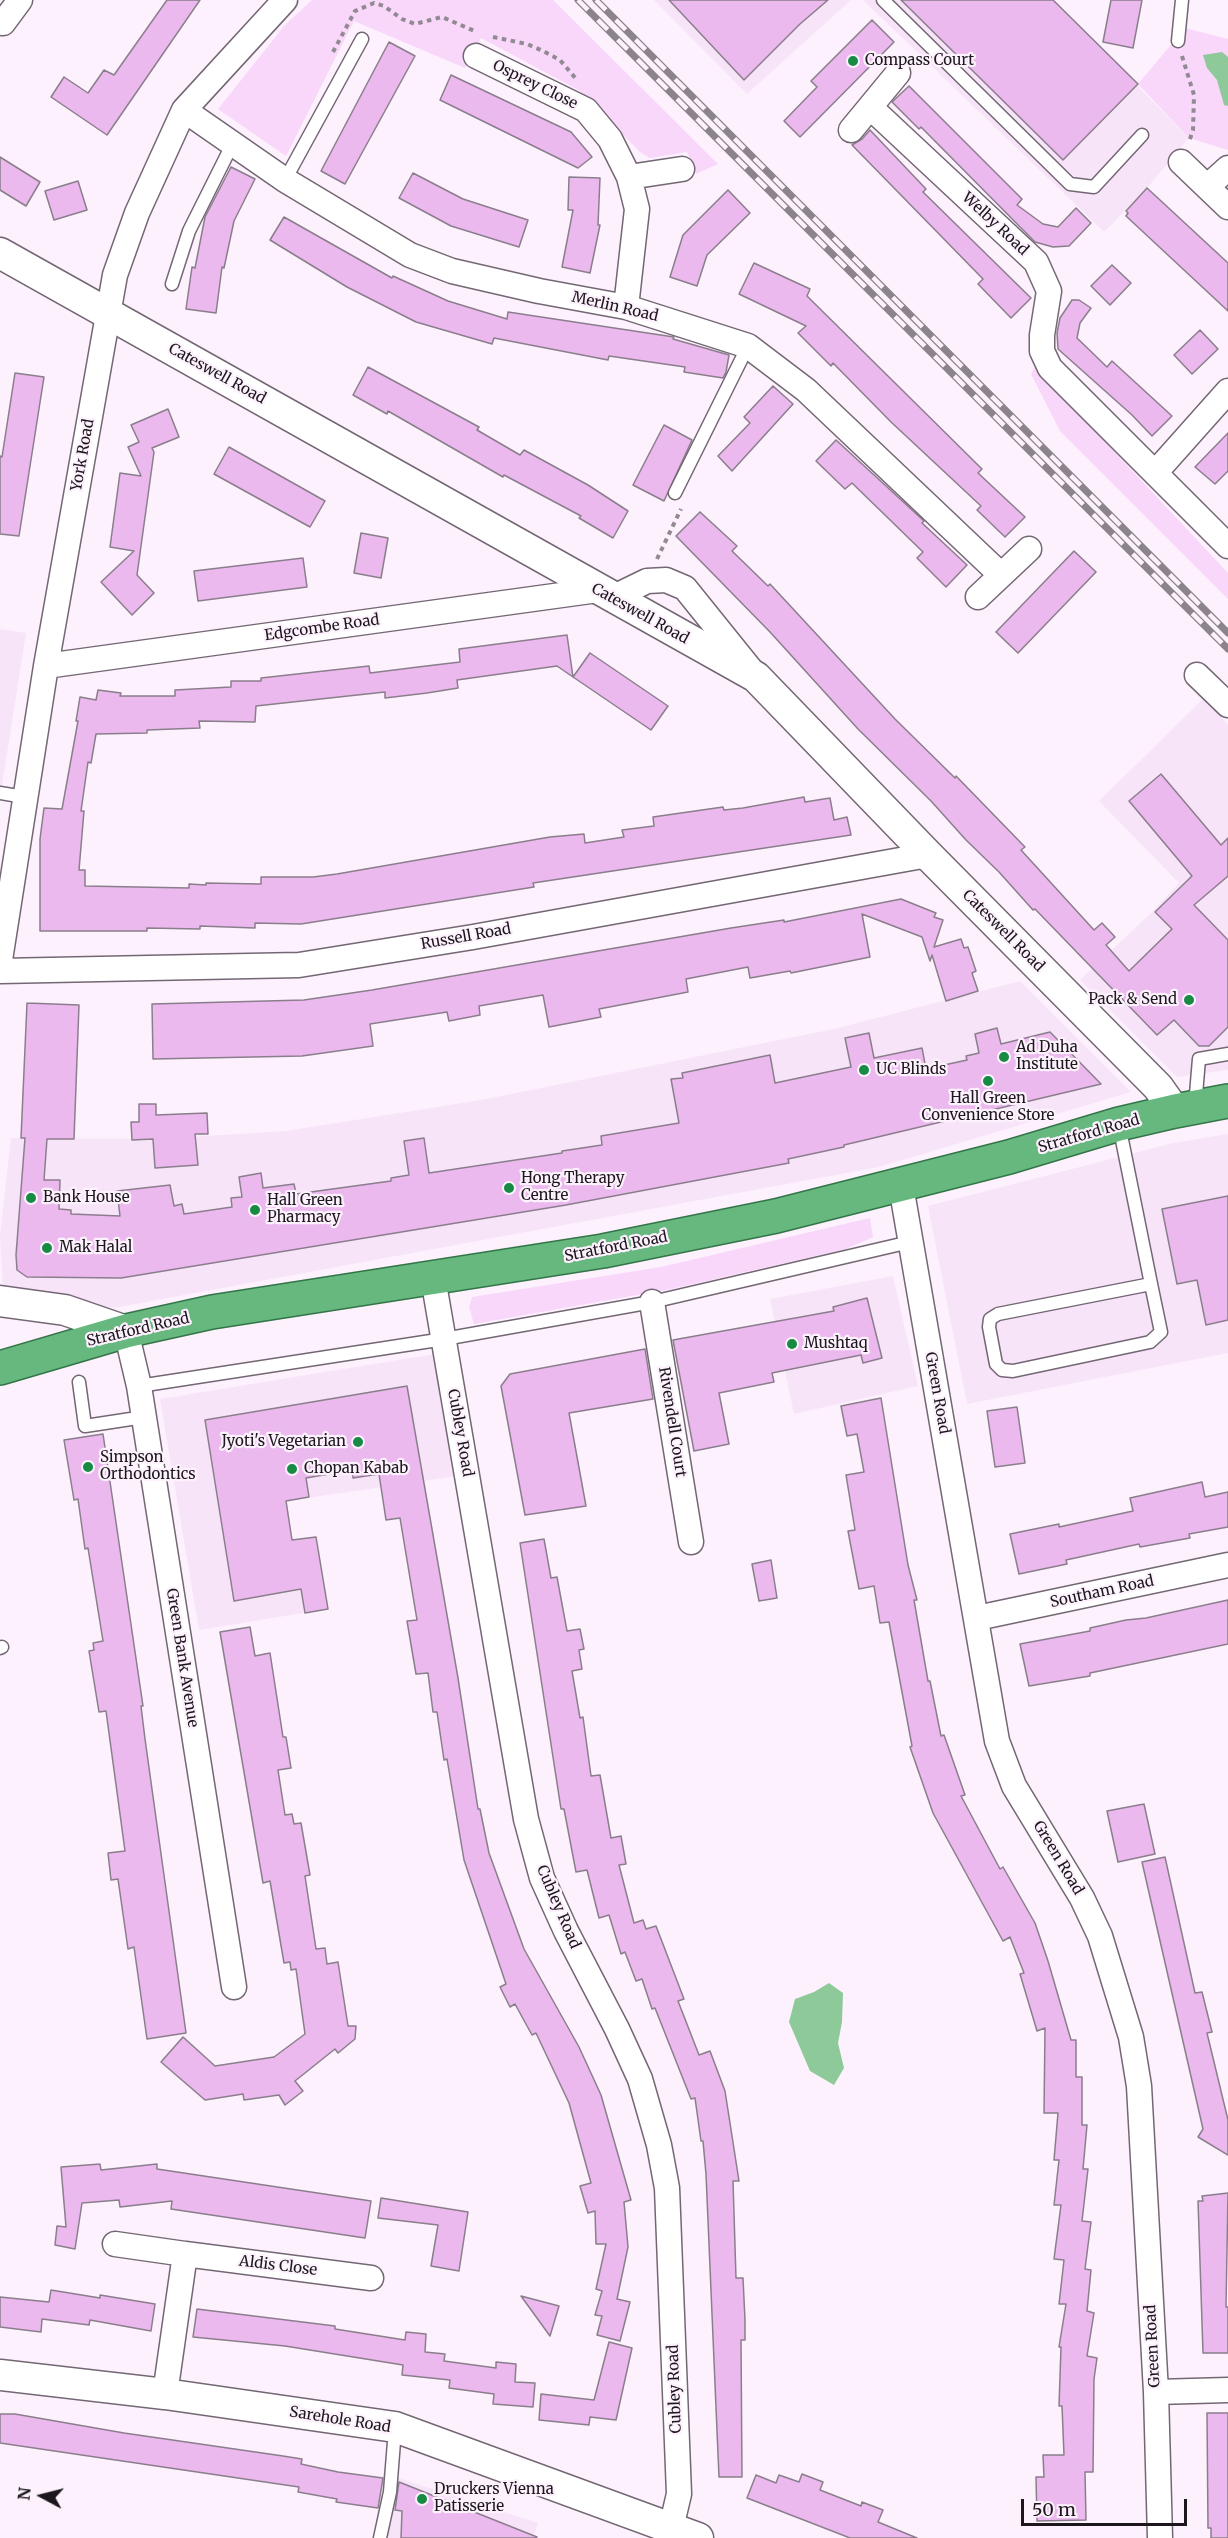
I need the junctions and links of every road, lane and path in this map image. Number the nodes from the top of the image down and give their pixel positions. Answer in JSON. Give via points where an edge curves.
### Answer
{"nodes":[{"id":1,"x":20,"y":0,"type":"edge"},
{"id":2,"x":285,"y":0,"type":"edge"},
{"id":3,"x":883,"y":0,"type":"edge"},
{"id":4,"x":1182,"y":0,"type":"edge"},
{"id":5,"x":3,"y":23,"type":"dead end"},
{"id":6,"x":362,"y":39,"type":"dead end"},
{"id":7,"x":1178,"y":41,"type":"joint"},
{"id":8,"x":476,"y":56,"type":"dead end"},
{"id":9,"x":898,"y":73,"type":"dead end"},
{"id":10,"x":870,"y":107,"type":"junction"},
{"id":11,"x":184,"y":110,"type":"junction"},
{"id":12,"x":851,"y":130,"type":"dead end"},
{"id":13,"x":1142,"y":135,"type":"dead end"},
{"id":14,"x":232,"y":144,"type":"junction"},
{"id":15,"x":1181,"y":162,"type":"joint"},
{"id":16,"x":1228,"y":168,"type":"edge"},
{"id":17,"x":682,"y":169,"type":"dead end"},
{"id":18,"x":629,"y":177,"type":"junction"},
{"id":19,"x":285,"y":180,"type":"junction"},
{"id":20,"x":1207,"y":187,"type":"junction"},
{"id":21,"x":1228,"y":207,"type":"edge"},
{"id":22,"x":0,"y":253,"type":"edge"},
{"id":23,"x":172,"y":285,"type":"dead end"},
{"id":24,"x":626,"y":307,"type":"junction"},
{"id":25,"x":110,"y":313,"type":"junction"},
{"id":26,"x":748,"y":346,"type":"junction"},
{"id":27,"x":1228,"y":391,"type":"edge"},
{"id":28,"x":1155,"y":473,"type":"junction"},
{"id":29,"x":675,"y":493,"type":"dead end"},
{"id":30,"x":1228,"y":546,"type":"edge"},
{"id":31,"x":1029,"y":549,"type":"dead end"},
{"id":32,"x":1001,"y":575,"type":"junction"},
{"id":33,"x":605,"y":594,"type":"junction"},
{"id":34,"x":978,"y":597,"type":"dead end"},
{"id":35,"x":46,"y":666,"type":"junction"},
{"id":36,"x":1197,"y":675,"type":"dead end"},
{"id":37,"x":756,"y":677,"type":"junction"},
{"id":38,"x":1228,"y":705,"type":"edge"},
{"id":39,"x":0,"y":793,"type":"edge"},
{"id":40,"x":24,"y":797,"type":"junction"},
{"id":41,"x":928,"y":855,"type":"junction"},
{"id":42,"x":0,"y":960,"type":"edge"},
{"id":43,"x":0,"y":971,"type":"edge"},
{"id":44,"x":1228,"y":1054,"type":"edge"},
{"id":45,"x":1228,"y":1101,"type":"edge"},
{"id":46,"x":1185,"y":1109,"type":"junction"},
{"id":47,"x":1119,"y":1124,"type":"junction"},
{"id":48,"x":901,"y":1185,"type":"junction"},
{"id":49,"x":910,"y":1242,"type":"junction"},
{"id":50,"x":434,"y":1278,"type":"junction"},
{"id":51,"x":1151,"y":1284,"type":"junction"},
{"id":52,"x":0,"y":1301,"type":"edge"},
{"id":53,"x":652,"y":1302,"type":"junction"},
{"id":54,"x":126,"y":1330,"type":"junction"},
{"id":55,"x":444,"y":1339,"type":"junction"},
{"id":56,"x":3,"y":1359,"type":"edge"},
{"id":57,"x":79,"y":1382,"type":"dead end"},
{"id":58,"x":140,"y":1386,"type":"junction"},
{"id":59,"x":144,"y":1417,"type":"junction"},
{"id":60,"x":692,"y":1542,"type":"dead end"},
{"id":61,"x":1228,"y":1565,"type":"edge"},
{"id":62,"x":977,"y":1618,"type":"junction"},
{"id":63,"x":234,"y":1987,"type":"dead end"},
{"id":64,"x":115,"y":2244,"type":"dead end"},
{"id":65,"x":184,"y":2254,"type":"junction"},
{"id":66,"x":370,"y":2278,"type":"dead end"},
{"id":67,"x":0,"y":2375,"type":"edge"},
{"id":68,"x":1228,"y":2390,"type":"edge"},
{"id":69,"x":1156,"y":2392,"type":"junction"},
{"id":70,"x":165,"y":2394,"type":"junction"},
{"id":71,"x":395,"y":2427,"type":"junction"},
{"id":72,"x":684,"y":2533,"type":"edge"},
{"id":73,"x":380,"y":2538,"type":"edge"},
{"id":74,"x":1160,"y":2538,"type":"edge"}],
"edges":[{"from":1,"to":5,"type":"street"},
{"from":2,"to":11,"type":"street","name":"York Road"},
{"from":3,"to":13,"type":"lane","via":[[1070,184],[1094,187]]},
{"from":4,"to":7,"type":"lane"},
{"from":6,"to":19,"type":"lane"},
{"from":7,"to":15,"type":"path","via":[[1194,95],[1193,130]]},
{"from":8,"to":18,"type":"street","name":"Osprey Close","via":[[586,110],[610,139]]},
{"from":9,"to":10,"type":"street"},
{"from":10,"to":12,"type":"street"},
{"from":10,"to":28,"type":"street","name":"Welby Road","via":[[1036,262],[1049,291],[1042,351],[1050,368]]},
{"from":11,"to":14,"type":"street","name":"Merlin Road"},
{"from":11,"to":25,"type":"street","name":"York Road","via":[[115,275]]},
{"from":14,"to":19,"type":"street","name":"Merlin Road"},
{"from":14,"to":23,"type":"lane","via":[[189,231]]},
{"from":15,"to":20,"type":"street"},
{"from":16,"to":20,"type":"street"},
{"from":17,"to":18,"type":"street"},
{"from":18,"to":24,"type":"street","name":"Osprey Close","via":[[637,209]]},
{"from":19,"to":24,"type":"street","name":"Merlin Road","via":[[410,255],[452,271]]},
{"from":20,"to":21,"type":"street"},
{"from":22,"to":25,"type":"street","name":"Cateswell Road"},
{"from":24,"to":26,"type":"street","name":"Merlin Road"},
{"from":25,"to":33,"type":"street","name":"Cateswell Road"},
{"from":25,"to":35,"type":"street","name":"York Road"},
{"from":26,"to":29,"type":"lane"},
{"from":26,"to":32,"type":"street","name":"Merlin Road","via":[[806,390]]},
{"from":27,"to":28,"type":"street"},
{"from":28,"to":30,"type":"street","name":"Welby Road"},
{"from":31,"to":32,"type":"street"},
{"from":32,"to":34,"type":"street"},
{"from":33,"to":35,"type":"street","name":"Edgcombe Road"},
{"from":33,"to":37,"type":"street","name":"Cateswell Road"},
{"from":33,"to":37,"type":"street","name":"Edgcombe Road","via":[[647,581],[666,580],[685,588]]},
{"from":35,"to":40,"type":"street","name":"York Road"},
{"from":36,"to":38,"type":"street"},
{"from":37,"to":41,"type":"street","name":"Cateswell Road"},
{"from":39,"to":40,"type":"lane"},
{"from":40,"to":42,"type":"street","name":"York Road"},
{"from":41,"to":43,"type":"street","name":"Russell Road","via":[[299,965]]},
{"from":41,"to":46,"type":"street","name":"Cateswell Road","via":[[1158,1087]]},
{"from":44,"to":46,"type":"lane","via":[[1199,1059]]},
{"from":45,"to":46,"type":"highway","name":"Stratford Road"},
{"from":46,"to":47,"type":"highway","name":"Stratford Road"},
{"from":47,"to":48,"type":"highway","name":"Stratford Road"},
{"from":47,"to":51,"type":"lane"},
{"from":48,"to":49,"type":"street","name":"Green Road"},
{"from":48,"to":50,"type":"highway","name":"Stratford Road","via":[[615,1248]]},
{"from":49,"to":53,"type":"lane"},
{"from":49,"to":62,"type":"street","name":"Green Road"},
{"from":50,"to":54,"type":"highway","name":"Stratford Road","via":[[212,1312]]},
{"from":50,"to":55,"type":"street","name":"Cubley Road"},
{"from":51,"to":51,"type":"lane","via":[[1161,1332],[1150,1342],[1013,1371],[1002,1370],[996,1364],[989,1327],[990,1319],[998,1314]]},
{"from":52,"to":54,"type":"street","via":[[65,1310]]},
{"from":53,"to":55,"type":"lane"},
{"from":53,"to":60,"type":"street","name":"Rivendell Court"},
{"from":54,"to":56,"type":"highway","name":"Stratford Road"},
{"from":54,"to":58,"type":"street","name":"Green Bank Avenue"},
{"from":55,"to":58,"type":"lane"},
{"from":55,"to":72,"type":"street","name":"Cubley Road","via":[[526,1820],[542,1878],[640,2079],[659,2145],[667,2188],[679,2494]]},
{"from":57,"to":59,"type":"lane","via":[[85,1426]]},
{"from":58,"to":59,"type":"street","name":"Green Bank Avenue"},
{"from":59,"to":63,"type":"street","name":"Green Bank Avenue"},
{"from":61,"to":62,"type":"street","name":"Southam Road"},
{"from":62,"to":69,"type":"street","name":"Green Road","via":[[998,1741],[1014,1786],[1082,1898],[1100,1936],[1131,2037],[1139,2085]]},
{"from":64,"to":65,"type":"street","name":"Aldis Close"},
{"from":65,"to":66,"type":"street","name":"Aldis Close"},
{"from":65,"to":70,"type":"street"},
{"from":67,"to":70,"type":"street","name":"Sarehole Road"},
{"from":68,"to":69,"type":"street"},
{"from":69,"to":74,"type":"street","name":"Green Road"},
{"from":70,"to":71,"type":"street","name":"Sarehole Road"},
{"from":71,"to":72,"type":"street","name":"Sarehole Road"},
{"from":71,"to":73,"type":"lane","via":[[390,2492]]}]}
